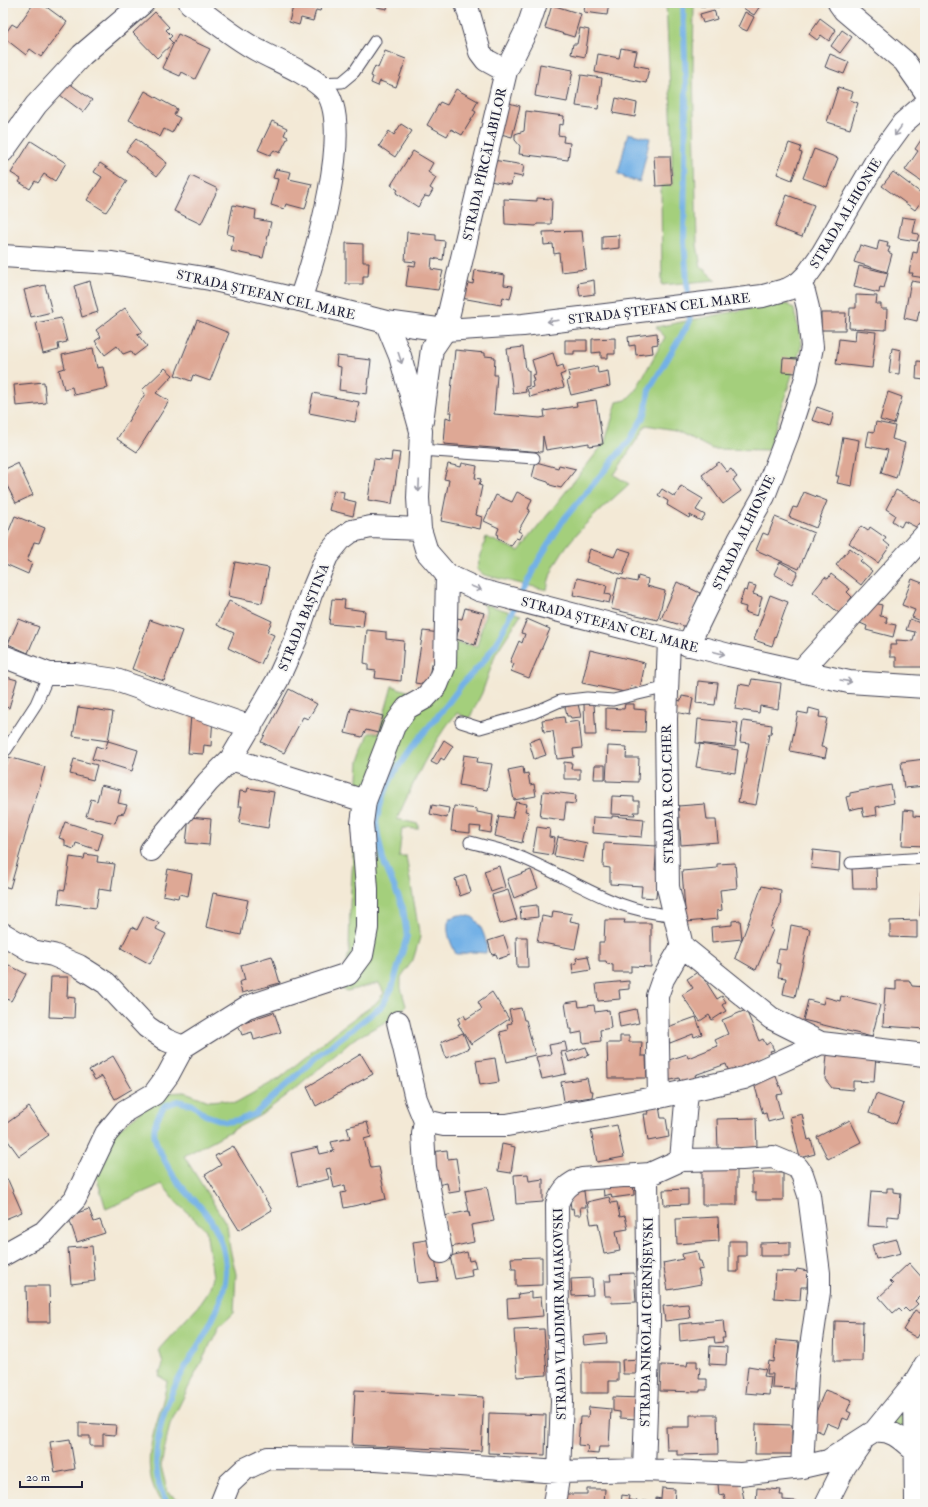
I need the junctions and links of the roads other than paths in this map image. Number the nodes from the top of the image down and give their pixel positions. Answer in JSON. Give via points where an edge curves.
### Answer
{"nodes":[{"id":1,"x":143,"y":3,"type":"edge"},
{"id":2,"x":190,"y":3,"type":"edge"},
{"id":3,"x":466,"y":3,"type":"edge"},
{"id":4,"x":536,"y":3,"type":"edge"},
{"id":5,"x":845,"y":5,"type":"edge"},
{"id":6,"x":375,"y":41,"type":"dead end"},
{"id":7,"x":506,"y":72,"type":"junction"},
{"id":8,"x":322,"y":89,"type":"junction"},
{"id":9,"x":925,"y":91,"type":"edge"},
{"id":10,"x":925,"y":104,"type":"edge"},
{"id":11,"x":3,"y":151,"type":"edge"},
{"id":12,"x":3,"y":256,"type":"edge"},
{"id":13,"x":799,"y":283,"type":"junction"},
{"id":14,"x":300,"y":300,"type":"junction"},
{"id":15,"x":386,"y":322,"type":"junction"},
{"id":16,"x":445,"y":330,"type":"junction"},
{"id":17,"x":420,"y":441,"type":"junction"},
{"id":18,"x":534,"y":458,"type":"dead end"},
{"id":19,"x":420,"y":529,"type":"junction"},
{"id":20,"x":925,"y":535,"type":"edge"},
{"id":21,"x":448,"y":576,"type":"junction"},
{"id":22,"x":678,"y":642,"type":"junction"},
{"id":23,"x":3,"y":656,"type":"edge"},
{"id":24,"x":801,"y":671,"type":"junction"},
{"id":25,"x":49,"y":674,"type":"junction"},
{"id":26,"x":668,"y":687,"type":"junction"},
{"id":27,"x":925,"y":687,"type":"edge"},
{"id":28,"x":461,"y":722,"type":"dead end"},
{"id":29,"x":251,"y":726,"type":"junction"},
{"id":30,"x":6,"y":750,"type":"dead end"},
{"id":31,"x":231,"y":759,"type":"junction"},
{"id":32,"x":365,"y":801,"type":"junction"},
{"id":33,"x":470,"y":842,"type":"dead end"},
{"id":34,"x":151,"y":850,"type":"dead end"},
{"id":35,"x":925,"y":858,"type":"edge"},
{"id":36,"x":851,"y":863,"type":"dead end"},
{"id":37,"x":675,"y":915,"type":"junction"},
{"id":38,"x":3,"y":934,"type":"edge"},
{"id":39,"x":682,"y":946,"type":"junction"},
{"id":40,"x":398,"y":1022,"type":"dead end"},
{"id":41,"x":821,"y":1043,"type":"junction"},
{"id":42,"x":183,"y":1047,"type":"junction"},
{"id":43,"x":925,"y":1054,"type":"edge"},
{"id":44,"x":687,"y":1091,"type":"junction"},
{"id":45,"x":659,"y":1098,"type":"junction"},
{"id":46,"x":425,"y":1120,"type":"junction"},
{"id":47,"x":681,"y":1160,"type":"junction"},
{"id":48,"x":650,"y":1174,"type":"junction"},
{"id":49,"x":441,"y":1252,"type":"dead end"},
{"id":50,"x":3,"y":1255,"type":"edge"},
{"id":51,"x":920,"y":1373,"type":"edge"},
{"id":52,"x":870,"y":1434,"type":"junction"},
{"id":53,"x":915,"y":1451,"type":"junction"},
{"id":54,"x":802,"y":1467,"type":"junction"},
{"id":55,"x":644,"y":1470,"type":"junction"},
{"id":56,"x":558,"y":1472,"type":"junction"},
{"id":57,"x":222,"y":1504,"type":"edge"},
{"id":58,"x":554,"y":1504,"type":"edge"},
{"id":59,"x":826,"y":1504,"type":"edge"},
{"id":60,"x":916,"y":1504,"type":"edge"}],
"edges":[{"from":1,"to":11,"type":"street","via":[[82,55],[36,105]]},
{"from":2,"to":8,"type":"street","via":[[256,50],[303,74]]},
{"from":3,"to":7,"type":"street","via":[[480,52],[486,60]]},
{"from":4,"to":7,"type":"street","name":"STRADA PÎRCĂLABILOR","via":[[528,27]]},
{"from":5,"to":9,"type":"street","via":[[904,61]]},
{"from":6,"to":8,"type":"lane","via":[[354,72],[342,82]]},
{"from":7,"to":16,"type":"street","name":"STRADA PÎRCĂLABILOR"},
{"from":8,"to":14,"type":"street","via":[[335,119],[334,156],[330,190],[311,269]]},
{"from":10,"to":13,"type":"street","name":"STRADA ALHIONIE","one_way":true,"via":[[903,123],[879,156],[822,254]]},
{"from":12,"to":14,"type":"street","name":"STRADA ȘTEFAN CEL MARE","via":[[112,263],[210,279]]},
{"from":13,"to":16,"type":"street","name":"STRADA ȘTEFAN CEL MARE","one_way":true,"via":[[763,296],[523,325]]},
{"from":13,"to":22,"type":"street","name":"STRADA ALHIONIE","via":[[808,308],[812,347],[806,378],[788,434],[764,496]]},
{"from":14,"to":15,"type":"street","name":"STRADA ȘTEFAN CEL MARE"},
{"from":15,"to":16,"type":"street","name":"STRADA ȘTEFAN CEL MARE"},
{"from":15,"to":17,"type":"street","name":"STRADA ȘTEFAN CEL MARE","one_way":true,"via":[[400,356]]},
{"from":16,"to":17,"type":"street","name":"STRADA ȘTEFAN CEL MARE","via":[[432,349]]},
{"from":17,"to":18,"type":"lane"},
{"from":17,"to":19,"type":"street","name":"STRADA ȘTEFAN CEL MARE","one_way":true},
{"from":19,"to":21,"type":"street","name":"STRADA ȘTEFAN CEL MARE","via":[[427,552]]},
{"from":19,"to":29,"type":"street","name":"STRADA BAȘTINA","via":[[371,527],[352,531],[340,540],[327,556],[296,639],[277,681]]},
{"from":20,"to":24,"type":"street"},
{"from":21,"to":22,"type":"street","name":"STRADA ȘTEFAN CEL MARE","one_way":true,"via":[[479,590]]},
{"from":21,"to":32,"type":"street","via":[[445,665],[437,685],[425,698],[407,708],[394,726]]},
{"from":22,"to":24,"type":"street","name":"STRADA ȘTEFAN CEL MARE","one_way":true},
{"from":22,"to":26,"type":"street","name":"STRADA R. COLCHER"},
{"from":23,"to":25,"type":"street"},
{"from":24,"to":27,"type":"street","name":"STRADA ȘTEFAN CEL MARE","one_way":true,"via":[[850,682]]},
{"from":25,"to":29,"type":"street","via":[[75,674],[116,680]]},
{"from":25,"to":30,"type":"lane","via":[[36,704]]},
{"from":26,"to":28,"type":"lane","via":[[613,700],[587,698],[560,701],[534,713],[480,728]]},
{"from":26,"to":37,"type":"street","name":"STRADA R. COLCHER","via":[[668,887]]},
{"from":29,"to":31,"type":"street","name":"STRADA BAȘTINA"},
{"from":31,"to":32,"type":"street"},
{"from":31,"to":34,"type":"street","name":"STRADA BAȘTINA","via":[[208,782]]},
{"from":32,"to":42,"type":"street","via":[[362,823],[367,928],[362,955],[358,961],[348,974],[247,1007]]},
{"from":33,"to":37,"type":"lane","via":[[520,856],[592,892],[638,911]]},
{"from":35,"to":36,"type":"lane"},
{"from":37,"to":39,"type":"street","name":"STRADA R. COLCHER"},
{"from":38,"to":42,"type":"street","via":[[32,951],[53,955],[90,972],[106,983],[147,1027],[166,1040]]},
{"from":39,"to":41,"type":"street","via":[[771,1018]]},
{"from":39,"to":45,"type":"street","via":[[663,979],[658,996]]},
{"from":40,"to":46,"type":"street","via":[[416,1099]]},
{"from":41,"to":43,"type":"street"},
{"from":41,"to":44,"type":"street","via":[[744,1078]]},
{"from":42,"to":50,"type":"street","via":[[168,1076],[154,1094],[125,1111],[106,1134],[75,1199],[44,1232]]},
{"from":44,"to":45,"type":"street"},
{"from":44,"to":47,"type":"street"},
{"from":45,"to":46,"type":"street","via":[[507,1125],[444,1125]]},
{"from":46,"to":49,"type":"street","via":[[424,1166]]},
{"from":47,"to":48,"type":"street"},
{"from":47,"to":54,"type":"street","via":[[773,1157],[790,1162],[802,1174],[809,1195],[819,1292],[807,1374]]},
{"from":48,"to":55,"type":"street","name":"STRADA NIKOLAI CERNÎȘEVSKI","via":[[647,1180],[649,1322]]},
{"from":48,"to":56,"type":"street","name":"STRADA VLADIMIR MAIAKOVSKI","via":[[582,1179],[573,1182],[561,1195],[557,1204],[562,1401]]},
{"from":51,"to":52,"type":"street"},
{"from":51,"to":53,"type":"street"},
{"from":52,"to":53,"type":"street","via":[[884,1430],[894,1434]]},
{"from":52,"to":54,"type":"street","via":[[828,1461]]},
{"from":52,"to":59,"type":"street","via":[[846,1466]]},
{"from":53,"to":60,"type":"street"},
{"from":54,"to":55,"type":"street","via":[[741,1474]]},
{"from":55,"to":56,"type":"street"},
{"from":56,"to":57,"type":"street","via":[[376,1459],[268,1458],[245,1469],[229,1484]]},
{"from":56,"to":58,"type":"street","name":"STRADA VLADIMIR MAIAKOVSKI"}]}
